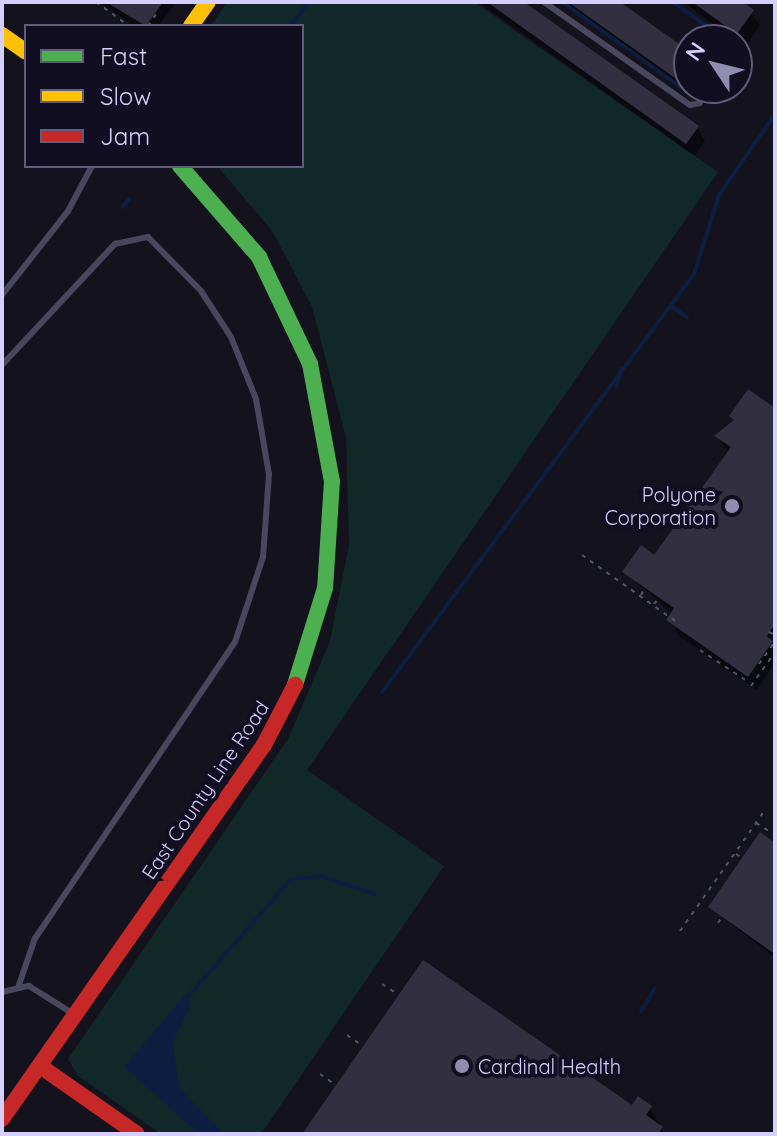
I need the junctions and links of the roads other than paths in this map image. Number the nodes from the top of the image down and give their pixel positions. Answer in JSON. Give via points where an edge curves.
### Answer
{"nodes":[{"id":1,"x":208,"y":2,"type":"edge"},
{"id":2,"x":544,"y":2,"type":"edge"},
{"id":3,"x":192,"y":24,"type":"edge"},
{"id":4,"x":2,"y":35,"type":"edge"},
{"id":5,"x":24,"y":51,"type":"edge"},
{"id":6,"x":673,"y":93,"type":"edge"},
{"id":7,"x":91,"y":168,"type":"edge"},
{"id":8,"x":182,"y":168,"type":"edge"},
{"id":9,"x":2,"y":295,"type":"edge"},
{"id":10,"x":2,"y":365,"type":"edge"},
{"id":11,"x":19,"y":985,"type":"junction"},
{"id":12,"x":2,"y":992,"type":"edge"},
{"id":13,"x":75,"y":1015,"type":"junction"},
{"id":14,"x":40,"y":1066,"type":"junction"},
{"id":15,"x":2,"y":1119,"type":"edge"},
{"id":16,"x":137,"y":1134,"type":"edge"}],
"edges":[{"from":1,"to":3,"type":"main road"},
{"from":2,"to":6,"type":"lane"},
{"from":4,"to":5,"type":"main road"},
{"from":7,"to":9,"type":"lane","via":[[68,211]]},
{"from":8,"to":13,"type":"main road","name":"East County Line Road","via":[[238,228],[283,299],[318,388],[328,442],[329,565],[296,683],[264,745]]},
{"from":10,"to":11,"type":"lane","via":[[115,244],[148,237],[194,283],[231,337],[256,399],[269,474],[263,557],[235,642],[35,938]]},
{"from":11,"to":12,"type":"lane"},
{"from":11,"to":13,"type":"lane"},
{"from":13,"to":14,"type":"main road","name":"East County Line Road"},
{"from":14,"to":15,"type":"main road","name":"East County Line Road"},
{"from":14,"to":16,"type":"main road"}]}
